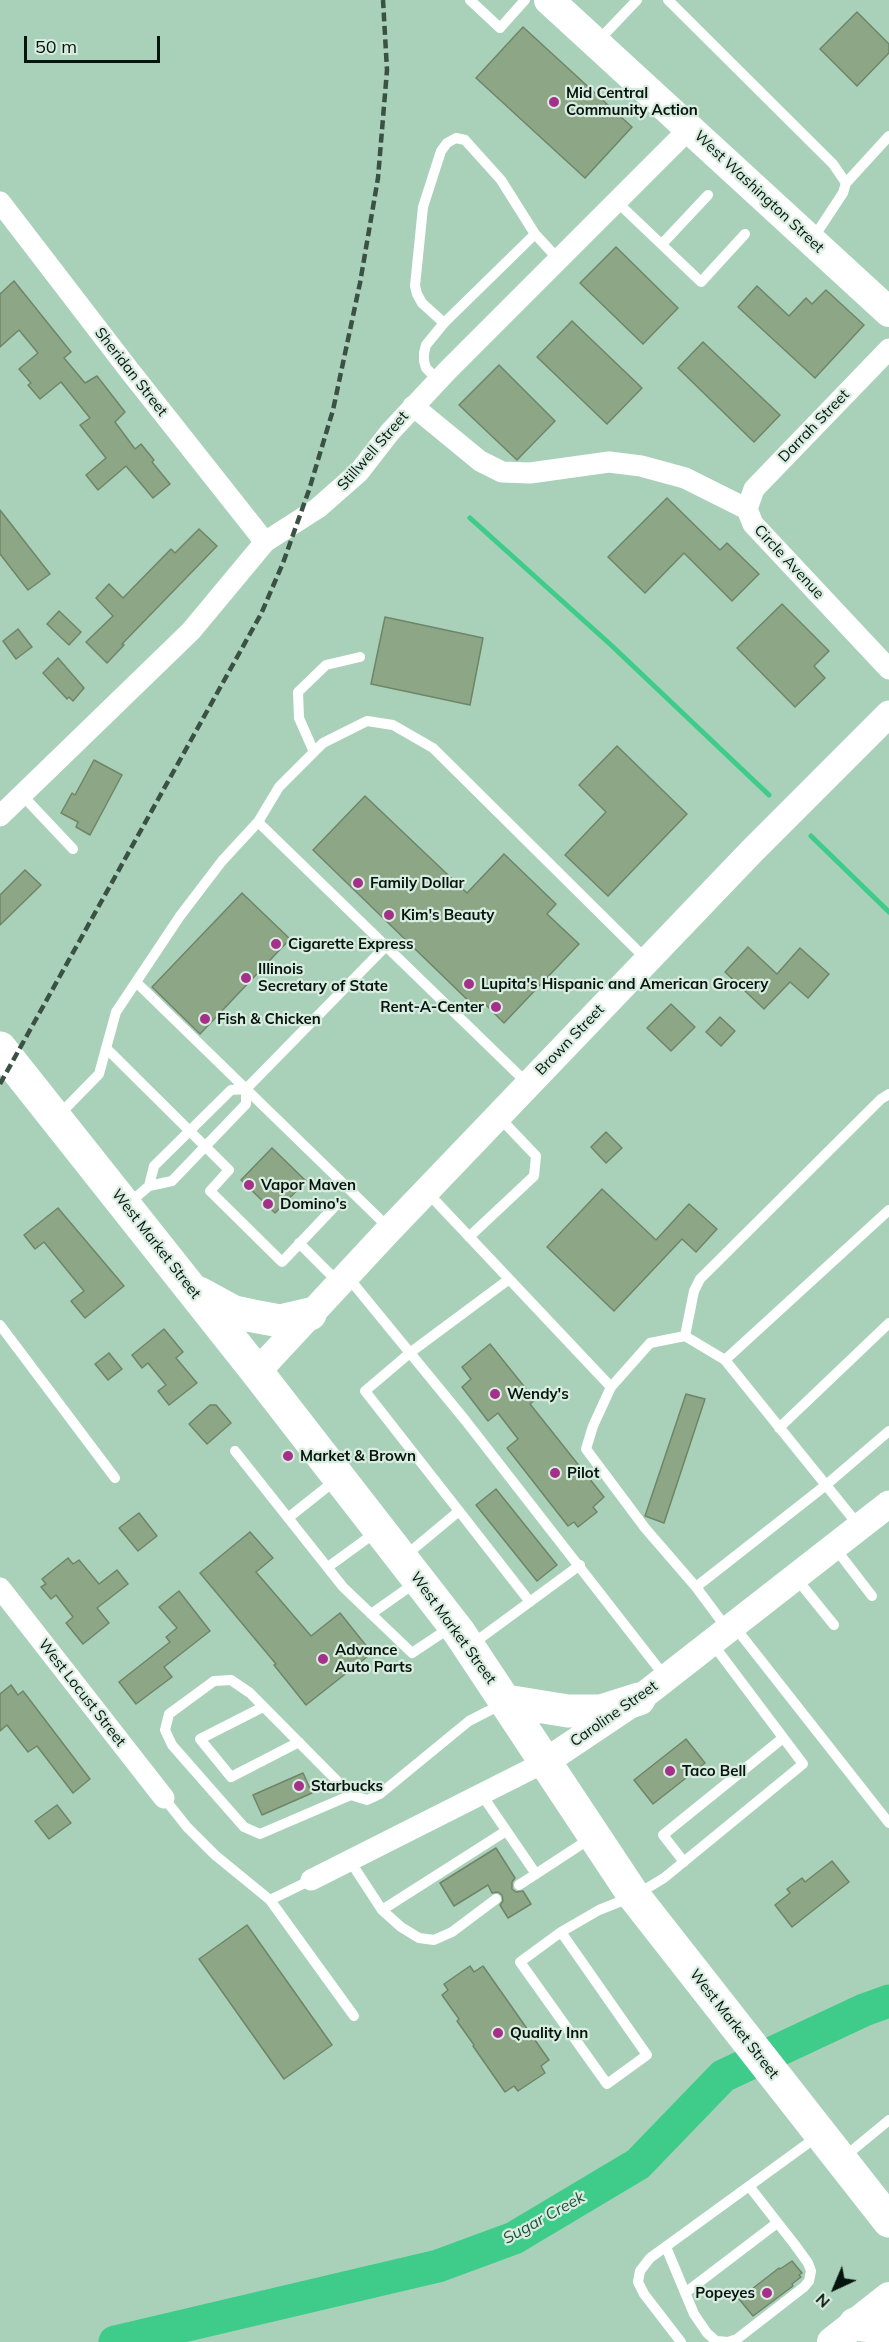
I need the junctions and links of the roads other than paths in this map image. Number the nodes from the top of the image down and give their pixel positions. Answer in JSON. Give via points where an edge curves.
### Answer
{"nodes":[{"id":1,"x":470,"y":0,"type":"edge"},
{"id":2,"x":525,"y":0,"type":"edge"},
{"id":3,"x":549,"y":0,"type":"edge"},
{"id":4,"x":637,"y":0,"type":"edge"},
{"id":5,"x":668,"y":0,"type":"edge"},
{"id":6,"x":596,"y":43,"type":"junction"},
{"id":7,"x":690,"y":128,"type":"junction"},
{"id":8,"x":889,"y":136,"type":"edge"},
{"id":9,"x":846,"y":183,"type":"junction"},
{"id":10,"x":708,"y":195,"type":"dead end"},
{"id":11,"x":0,"y":202,"type":"edge"},
{"id":12,"x":617,"y":202,"type":"junction"},
{"id":13,"x":535,"y":234,"type":"junction"},
{"id":14,"x":745,"y":234,"type":"dead end"},
{"id":15,"x":812,"y":241,"type":"junction"},
{"id":16,"x":662,"y":244,"type":"junction"},
{"id":17,"x":559,"y":260,"type":"junction"},
{"id":18,"x":889,"y":312,"type":"edge"},
{"id":19,"x":444,"y":323,"type":"junction"},
{"id":20,"x":889,"y":349,"type":"edge"},
{"id":21,"x":438,"y":380,"type":"junction"},
{"id":22,"x":413,"y":406,"type":"junction"},
{"id":23,"x":747,"y":509,"type":"junction"},
{"id":24,"x":265,"y":542,"type":"junction"},
{"id":25,"x":360,"y":657,"type":"dead end"},
{"id":26,"x":889,"y":669,"type":"edge"},
{"id":27,"x":889,"y":714,"type":"edge"},
{"id":28,"x":314,"y":752,"type":"junction"},
{"id":29,"x":22,"y":795,"type":"junction"},
{"id":30,"x":0,"y":816,"type":"edge"},
{"id":31,"x":258,"y":822,"type":"junction"},
{"id":32,"x":74,"y":849,"type":"dead end"},
{"id":33,"x":386,"y":946,"type":"junction"},
{"id":34,"x":647,"y":960,"type":"junction"},
{"id":35,"x":136,"y":982,"type":"junction"},
{"id":36,"x":0,"y":1048,"type":"edge"},
{"id":37,"x":106,"y":1048,"type":"junction"},
{"id":38,"x":528,"y":1084,"type":"junction"},
{"id":39,"x":246,"y":1089,"type":"junction"},
{"id":40,"x":889,"y":1094,"type":"edge"},
{"id":41,"x":498,"y":1116,"type":"junction"},
{"id":42,"x":56,"y":1118,"type":"junction"},
{"id":43,"x":189,"y":1131,"type":"junction"},
{"id":44,"x":206,"y":1147,"type":"junction"},
{"id":45,"x":426,"y":1191,"type":"junction"},
{"id":46,"x":137,"y":1196,"type":"junction"},
{"id":47,"x":338,"y":1203,"type":"dead end"},
{"id":48,"x":889,"y":1210,"type":"edge"},
{"id":49,"x":390,"y":1229,"type":"junction"},
{"id":50,"x":469,"y":1237,"type":"junction"},
{"id":51,"x":299,"y":1243,"type":"junction"},
{"id":52,"x":343,"y":1279,"type":"junction"},
{"id":53,"x":508,"y":1280,"type":"junction"},
{"id":54,"x":191,"y":1289,"type":"junction"},
{"id":55,"x":310,"y":1314,"type":"junction"},
{"id":56,"x":889,"y":1323,"type":"edge"},
{"id":57,"x":0,"y":1325,"type":"edge"},
{"id":58,"x":685,"y":1336,"type":"junction"},
{"id":59,"x":411,"y":1352,"type":"junction"},
{"id":60,"x":725,"y":1360,"type":"junction"},
{"id":61,"x":257,"y":1372,"type":"junction"},
{"id":62,"x":611,"y":1387,"type":"junction"},
{"id":63,"x":779,"y":1428,"type":"junction"},
{"id":64,"x":889,"y":1431,"type":"edge"},
{"id":65,"x":235,"y":1451,"type":"dead end"},
{"id":66,"x":115,"y":1478,"type":"dead end"},
{"id":67,"x":339,"y":1478,"type":"junction"},
{"id":68,"x":826,"y":1485,"type":"junction"},
{"id":69,"x":888,"y":1507,"type":"edge"},
{"id":70,"x":459,"y":1511,"type":"junction"},
{"id":71,"x":288,"y":1518,"type":"junction"},
{"id":72,"x":860,"y":1528,"type":"junction"},
{"id":73,"x":380,"y":1529,"type":"junction"},
{"id":74,"x":835,"y":1547,"type":"junction"},
{"id":75,"x":580,"y":1565,"type":"junction"},
{"id":76,"x":327,"y":1567,"type":"junction"},
{"id":77,"x":411,"y":1569,"type":"junction"},
{"id":78,"x":796,"y":1577,"type":"junction"},
{"id":79,"x":696,"y":1587,"type":"junction"},
{"id":80,"x":0,"y":1588,"type":"edge"},
{"id":81,"x":872,"y":1596,"type":"dead end"},
{"id":82,"x":530,"y":1602,"type":"junction"},
{"id":83,"x":371,"y":1614,"type":"junction"},
{"id":84,"x":834,"y":1625,"type":"dead end"},
{"id":85,"x":724,"y":1633,"type":"junction"},
{"id":86,"x":461,"y":1636,"type":"junction"},
{"id":87,"x":666,"y":1678,"type":"junction"},
{"id":88,"x":639,"y":1699,"type":"junction"},
{"id":89,"x":506,"y":1701,"type":"junction"},
{"id":90,"x":263,"y":1707,"type":"junction"},
{"id":91,"x":783,"y":1738,"type":"junction"},
{"id":92,"x":299,"y":1742,"type":"junction"},
{"id":93,"x":545,"y":1762,"type":"junction"},
{"id":94,"x":351,"y":1795,"type":"junction"},
{"id":95,"x":482,"y":1795,"type":"junction"},
{"id":96,"x":164,"y":1798,"type":"joint"},
{"id":97,"x":889,"y":1823,"type":"edge"},
{"id":98,"x":506,"y":1831,"type":"junction"},
{"id":99,"x":594,"y":1836,"type":"junction"},
{"id":100,"x":350,"y":1860,"type":"junction"},
{"id":101,"x":684,"y":1862,"type":"junction"},
{"id":102,"x":536,"y":1874,"type":"junction"},
{"id":103,"x":311,"y":1880,"type":"joint"},
{"id":104,"x":519,"y":1885,"type":"dead end"},
{"id":105,"x":634,"y":1896,"type":"junction"},
{"id":106,"x":496,"y":1899,"type":"dead end"},
{"id":107,"x":270,"y":1900,"type":"junction"},
{"id":108,"x":382,"y":1910,"type":"junction"},
{"id":109,"x":561,"y":1932,"type":"junction"},
{"id":110,"x":354,"y":2016,"type":"dead end"},
{"id":111,"x":889,"y":2120,"type":"edge"},
{"id":112,"x":820,"y":2134,"type":"junction"},
{"id":113,"x":841,"y":2160,"type":"junction"},
{"id":114,"x":749,"y":2186,"type":"junction"},
{"id":115,"x":889,"y":2221,"type":"edge"},
{"id":116,"x":777,"y":2223,"type":"junction"},
{"id":117,"x":666,"y":2247,"type":"junction"},
{"id":118,"x":685,"y":2293,"type":"junction"},
{"id":119,"x":889,"y":2297,"type":"edge"},
{"id":120,"x":889,"y":2328,"type":"edge"},
{"id":121,"x":843,"y":2333,"type":"edge"},
{"id":122,"x":681,"y":2342,"type":"edge"}],
"edges":[{"from":1,"to":2,"type":"lane","via":[[500,28]]},
{"from":3,"to":6,"type":"main road","name":"West Washington Street"},
{"from":4,"to":6,"type":"lane"},
{"from":5,"to":9,"type":"lane","via":[[833,164]]},
{"from":6,"to":7,"type":"main road","name":"West Washington Street"},
{"from":7,"to":12,"type":"street","name":"Stillwell Street"},
{"from":7,"to":15,"type":"main road","name":"West Washington Street"},
{"from":8,"to":9,"type":"lane"},
{"from":9,"to":15,"type":"lane"},
{"from":10,"to":16,"type":"lane"},
{"from":11,"to":24,"type":"street","name":"Sheridan Street"},
{"from":12,"to":16,"type":"lane"},
{"from":12,"to":17,"type":"street","name":"Stillwell Street"},
{"from":13,"to":17,"type":"lane"},
{"from":13,"to":19,"type":"lane"},
{"from":13,"to":19,"type":"lane","via":[[501,180],[465,140],[456,138],[447,143],[423,207],[414,286],[422,303]]},
{"from":14,"to":16,"type":"lane","via":[[701,282]]},
{"from":15,"to":18,"type":"main road","name":"West Washington Street"},
{"from":17,"to":21,"type":"street","name":"Stillwell Street"},
{"from":19,"to":21,"type":"lane","via":[[426,345],[423,361]]},
{"from":20,"to":23,"type":"street","name":"Darrah Street","via":[[754,489]]},
{"from":21,"to":22,"type":"street","name":"Stillwell Street"},
{"from":22,"to":23,"type":"street","name":"Circle Avenue","via":[[480,461],[502,472],[530,473],[609,462],[641,466],[685,478]]},
{"from":22,"to":24,"type":"street","name":"Stillwell Street","via":[[336,494]]},
{"from":23,"to":26,"type":"street","name":"Circle Avenue","via":[[753,524]]},
{"from":24,"to":29,"type":"street","name":"Stillwell Street","via":[[191,631]]},
{"from":25,"to":28,"type":"lane","via":[[326,665],[298,692],[299,718]]},
{"from":27,"to":34,"type":"street","name":"Brown Street"},
{"from":28,"to":31,"type":"lane","via":[[279,787]]},
{"from":28,"to":34,"type":"lane","via":[[323,743],[367,721],[393,725],[433,748]]},
{"from":29,"to":30,"type":"street","name":"Stillwell Street"},
{"from":29,"to":32,"type":"lane"},
{"from":31,"to":33,"type":"lane"},
{"from":31,"to":35,"type":"lane","via":[[222,861]]},
{"from":33,"to":38,"type":"lane"},
{"from":33,"to":39,"type":"lane"},
{"from":34,"to":38,"type":"street","name":"Brown Street"},
{"from":35,"to":37,"type":"lane","via":[[117,1012]]},
{"from":35,"to":39,"type":"lane"},
{"from":36,"to":42,"type":"main road","name":"West Market Street"},
{"from":37,"to":42,"type":"lane","via":[[99,1074]]},
{"from":37,"to":43,"type":"lane"},
{"from":38,"to":41,"type":"street","name":"Brown Street"},
{"from":39,"to":43,"type":"lane","via":[[231,1090]]},
{"from":39,"to":44,"type":"lane","via":[[246,1104]]},
{"from":39,"to":49,"type":"lane"},
{"from":40,"to":58,"type":"lane","via":[[700,1279]]},
{"from":41,"to":45,"type":"street","name":"Brown Street"},
{"from":41,"to":50,"type":"lane","via":[[536,1156],[534,1176]]},
{"from":42,"to":46,"type":"main road","name":"West Market Street"},
{"from":43,"to":44,"type":"lane"},
{"from":43,"to":46,"type":"lane","via":[[154,1166]]},
{"from":44,"to":46,"type":"lane","via":[[172,1181]]},
{"from":44,"to":51,"type":"lane","via":[[230,1170],[210,1191],[282,1262]]},
{"from":45,"to":49,"type":"street","name":"Brown Street"},
{"from":45,"to":50,"type":"lane"},
{"from":46,"to":54,"type":"main road","name":"West Market Street"},
{"from":47,"to":51,"type":"lane"},
{"from":48,"to":60,"type":"lane"},
{"from":49,"to":52,"type":"street","name":"Brown Street"},
{"from":50,"to":53,"type":"lane"},
{"from":51,"to":52,"type":"lane"},
{"from":52,"to":55,"type":"street","name":"Brown Street"},
{"from":52,"to":59,"type":"lane"},
{"from":53,"to":59,"type":"lane"},
{"from":53,"to":62,"type":"lane"},
{"from":54,"to":55,"type":"main road","via":[[234,1312],[253,1316],[280,1321]]},
{"from":54,"to":61,"type":"main road","name":"West Market Street"},
{"from":55,"to":61,"type":"street","name":"Brown Street"},
{"from":56,"to":63,"type":"lane"},
{"from":57,"to":66,"type":"lane"},
{"from":58,"to":60,"type":"lane"},
{"from":58,"to":62,"type":"lane","via":[[650,1343]]},
{"from":59,"to":70,"type":"lane","via":[[365,1391]]},
{"from":59,"to":75,"type":"lane"},
{"from":60,"to":63,"type":"lane"},
{"from":61,"to":67,"type":"main road","name":"West Market Street"},
{"from":62,"to":79,"type":"lane","via":[[586,1449],[645,1528]]},
{"from":63,"to":68,"type":"lane"},
{"from":64,"to":68,"type":"lane"},
{"from":65,"to":71,"type":"lane"},
{"from":67,"to":71,"type":"lane"},
{"from":67,"to":73,"type":"main road","name":"West Market Street"},
{"from":68,"to":72,"type":"lane"},
{"from":68,"to":79,"type":"lane"},
{"from":69,"to":72,"type":"street","name":"Caroline Street"},
{"from":70,"to":77,"type":"lane"},
{"from":70,"to":82,"type":"lane"},
{"from":71,"to":76,"type":"lane"},
{"from":72,"to":74,"type":"street","name":"Caroline Street"},
{"from":73,"to":76,"type":"lane"},
{"from":73,"to":77,"type":"main road","name":"West Market Street"},
{"from":74,"to":78,"type":"street","name":"Caroline Street"},
{"from":74,"to":81,"type":"lane"},
{"from":75,"to":82,"type":"lane"},
{"from":75,"to":87,"type":"lane"},
{"from":76,"to":83,"type":"lane"},
{"from":77,"to":83,"type":"lane"},
{"from":77,"to":86,"type":"main road","name":"West Market Street"},
{"from":78,"to":84,"type":"lane"},
{"from":78,"to":85,"type":"street","name":"Caroline Street"},
{"from":79,"to":85,"type":"lane"},
{"from":80,"to":96,"type":"street","name":"West Locust Street"},
{"from":82,"to":86,"type":"lane"},
{"from":83,"to":86,"type":"lane","via":[[412,1653]]},
{"from":85,"to":87,"type":"street","name":"Caroline Street"},
{"from":85,"to":91,"type":"lane"},
{"from":85,"to":97,"type":"lane"},
{"from":86,"to":89,"type":"main road","name":"West Market Street"},
{"from":87,"to":88,"type":"street","name":"Caroline Street"},
{"from":88,"to":89,"type":"main road","via":[[601,1711],[568,1711]]},
{"from":88,"to":93,"type":"street","name":"Caroline Street"},
{"from":89,"to":93,"type":"main road","name":"West Market Street"},
{"from":89,"to":94,"type":"lane","via":[[469,1721],[380,1794],[367,1800]]},
{"from":90,"to":92,"type":"lane"},
{"from":90,"to":92,"type":"lane","via":[[200,1739],[231,1777]]},
{"from":90,"to":94,"type":"lane","via":[[231,1680],[214,1680],[169,1714],[165,1730],[172,1745],[244,1827],[260,1834]]},
{"from":91,"to":101,"type":"lane","via":[[803,1764]]},
{"from":91,"to":101,"type":"lane","via":[[663,1834]]},
{"from":92,"to":94,"type":"lane"},
{"from":93,"to":95,"type":"street","name":"Caroline Street"},
{"from":93,"to":99,"type":"main road","name":"West Market Street"},
{"from":95,"to":98,"type":"lane"},
{"from":95,"to":100,"type":"street","name":"Caroline Street"},
{"from":96,"to":107,"type":"lane","via":[[215,1855]]},
{"from":98,"to":102,"type":"lane"},
{"from":98,"to":108,"type":"lane"},
{"from":99,"to":102,"type":"lane"},
{"from":99,"to":105,"type":"main road","name":"West Market Street"},
{"from":100,"to":103,"type":"street","name":"Caroline Street"},
{"from":100,"to":108,"type":"lane"},
{"from":101,"to":105,"type":"lane"},
{"from":102,"to":104,"type":"lane"},
{"from":103,"to":107,"type":"lane"},
{"from":105,"to":109,"type":"lane"},
{"from":105,"to":112,"type":"main road","name":"West Market Street"},
{"from":106,"to":108,"type":"lane","via":[[452,1932],[434,1940],[419,1938]]},
{"from":107,"to":110,"type":"lane"},
{"from":109,"to":109,"type":"lane","via":[[520,1962],[607,2084],[647,2055]]},
{"from":111,"to":113,"type":"lane"},
{"from":112,"to":113,"type":"main road","name":"West Market Street"},
{"from":112,"to":114,"type":"lane"},
{"from":113,"to":115,"type":"main road","name":"West Market Street"},
{"from":114,"to":116,"type":"lane"},
{"from":114,"to":117,"type":"lane"},
{"from":116,"to":118,"type":"lane"},
{"from":116,"to":118,"type":"lane","via":[[808,2263],[809,2281],[738,2339],[716,2341],[694,2314]]},
{"from":117,"to":118,"type":"lane"},
{"from":117,"to":122,"type":"lane","via":[[650,2258],[640,2271],[638,2282]]},
{"from":119,"to":121,"type":"main road"},
{"from":120,"to":121,"type":"main road"}]}
